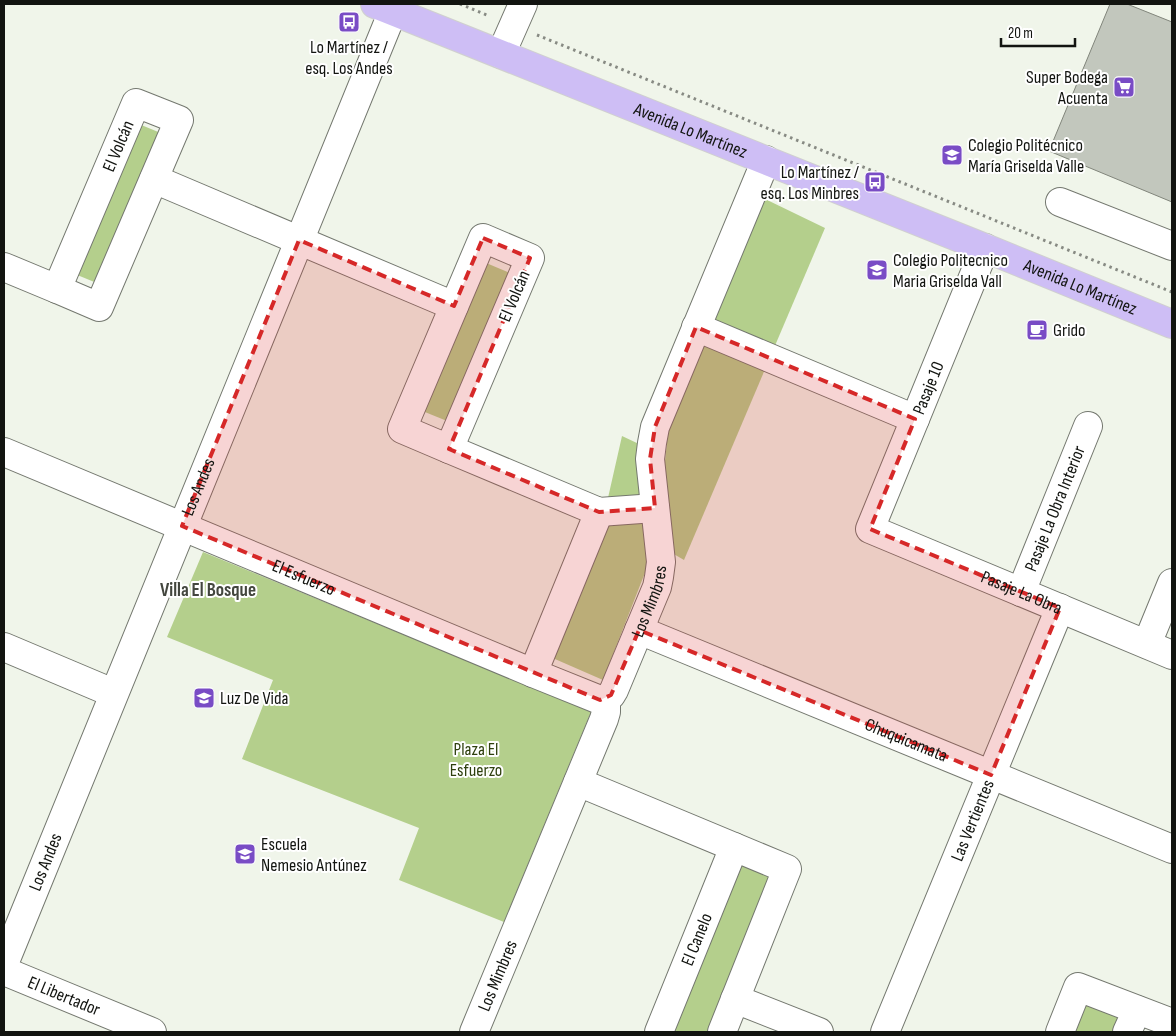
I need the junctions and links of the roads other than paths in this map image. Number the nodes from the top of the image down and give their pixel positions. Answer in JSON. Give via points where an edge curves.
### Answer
{"nodes":[{"id":1,"x":384,"y":7,"type":"edge"},
{"id":2,"x":518,"y":15,"type":"edge"},
{"id":3,"x":501,"y":54,"type":"junction"},
{"id":4,"x":766,"y":160,"type":"junction"},
{"id":5,"x":154,"y":178,"type":"junction"},
{"id":6,"x":1060,"y":202,"type":"dead end"},
{"id":7,"x":299,"y":240,"type":"junction"},
{"id":8,"x":1172,"y":246,"type":"edge"},
{"id":9,"x":985,"y":248,"type":"junction"},
{"id":10,"x":4,"y":267,"type":"edge"},
{"id":11,"x":57,"y":289,"type":"junction"},
{"id":12,"x":454,"y":306,"type":"junction"},
{"id":13,"x":1172,"y":324,"type":"edge"},
{"id":14,"x":696,"y":327,"type":"junction"},
{"id":15,"x":915,"y":419,"type":"junction"},
{"id":16,"x":1088,"y":426,"type":"dead end"},
{"id":17,"x":449,"y":449,"type":"junction"},
{"id":18,"x":4,"y":452,"type":"edge"},
{"id":19,"x":655,"y":508,"type":"junction"},
{"id":20,"x":598,"y":512,"type":"junction"},
{"id":21,"x":182,"y":526,"type":"junction"},
{"id":22,"x":870,"y":529,"type":"joint"},
{"id":23,"x":1172,"y":583,"type":"edge"},
{"id":24,"x":1021,"y":592,"type":"junction"},
{"id":25,"x":1060,"y":608,"type":"junction"},
{"id":26,"x":639,"y":630,"type":"junction"},
{"id":27,"x":1147,"y":644,"type":"junction"},
{"id":28,"x":4,"y":647,"type":"edge"},
{"id":29,"x":1172,"y":655,"type":"edge"},
{"id":30,"x":533,"y":673,"type":"junction"},
{"id":31,"x":113,"y":693,"type":"junction"},
{"id":32,"x":606,"y":699,"type":"junction"},
{"id":33,"x":991,"y":775,"type":"junction"},
{"id":34,"x":578,"y":782,"type":"junction"},
{"id":35,"x":734,"y":847,"type":"junction"},
{"id":36,"x":1172,"y":849,"type":"edge"},
{"id":37,"x":4,"y":964,"type":"edge"},
{"id":38,"x":4,"y":971,"type":"edge"},
{"id":39,"x":735,"y":999,"type":"junction"},
{"id":40,"x":1132,"y":1021,"type":"edge"},
{"id":41,"x":1172,"y":1023,"type":"edge"},
{"id":42,"x":152,"y":1032,"type":"edge"},
{"id":43,"x":474,"y":1032,"type":"edge"},
{"id":44,"x":659,"y":1032,"type":"edge"},
{"id":45,"x":722,"y":1032,"type":"edge"},
{"id":46,"x":819,"y":1032,"type":"edge"},
{"id":47,"x":885,"y":1032,"type":"edge"},
{"id":48,"x":1060,"y":1032,"type":"edge"}],
"edges":[{"from":1,"to":3,"type":"main road","name":"Avenida Lo Martínez"},
{"from":1,"to":7,"type":"street","name":"Los Andes"},
{"from":2,"to":3,"type":"street"},
{"from":3,"to":4,"type":"main road","name":"Avenida Lo Martínez"},
{"from":4,"to":9,"type":"main road","name":"Avenida Lo Martínez"},
{"from":4,"to":14,"type":"street","name":"Los Mimbres"},
{"from":5,"to":7,"type":"street"},
{"from":5,"to":11,"type":"street","name":"El Volcán","via":[[99,307]]},
{"from":5,"to":11,"type":"street","name":"El Volcán","via":[[179,120],[136,102]]},
{"from":6,"to":8,"type":"street"},
{"from":7,"to":12,"type":"street"},
{"from":7,"to":21,"type":"street","name":"Los Andes"},
{"from":9,"to":13,"type":"main road","name":"Avenida Lo Martínez"},
{"from":9,"to":15,"type":"street","name":"Pasaje 10"},
{"from":10,"to":11,"type":"street","name":"El Volcán"},
{"from":12,"to":17,"type":"street","name":"El Volcán","via":[[402,429]]},
{"from":12,"to":17,"type":"street","name":"El Volcán","via":[[483,238],[530,258]]},
{"from":14,"to":15,"type":"street"},
{"from":14,"to":19,"type":"street","name":"Los Mimbres","via":[[655,427],[650,460]]},
{"from":15,"to":22,"type":"street","name":"Pasaje 10"},
{"from":16,"to":24,"type":"street","name":"Pasaje La Obra Interior"},
{"from":17,"to":20,"type":"street","name":"El Volcán"},
{"from":18,"to":21,"type":"street","name":"El Esfuerzo"},
{"from":19,"to":20,"type":"street","name":"El Volcán"},
{"from":19,"to":26,"type":"street","name":"Los Mimbres","via":[[659,578]]},
{"from":20,"to":30,"type":"street"},
{"from":21,"to":30,"type":"street","name":"El Esfuerzo"},
{"from":21,"to":31,"type":"street","name":"Los Andes"},
{"from":22,"to":24,"type":"street","name":"Pasaje La Obra"},
{"from":23,"to":27,"type":"street"},
{"from":24,"to":25,"type":"street","name":"Pasaje La Obra"},
{"from":25,"to":27,"type":"street","name":"Pasaje La Obra"},
{"from":25,"to":33,"type":"street","name":"Las Vertientes"},
{"from":26,"to":32,"type":"street","name":"Los Mimbres","via":[[614,690]]},
{"from":26,"to":33,"type":"street","name":"Chuquicamata"},
{"from":27,"to":29,"type":"street","name":"Pasaje La Obra"},
{"from":28,"to":31,"type":"street"},
{"from":30,"to":32,"type":"street","name":"El Esfuerzo","via":[[600,700]]},
{"from":31,"to":37,"type":"street","name":"Los Andes"},
{"from":32,"to":34,"type":"street","name":"Los Mimbres","via":[[604,719]]},
{"from":33,"to":36,"type":"street","name":"Chuquicamata"},
{"from":33,"to":47,"type":"street","name":"Las Vertientes"},
{"from":34,"to":35,"type":"street"},
{"from":34,"to":43,"type":"street","name":"Los Mimbres"},
{"from":35,"to":39,"type":"street","via":[[788,869]]},
{"from":35,"to":44,"type":"street","name":"El Canelo"},
{"from":38,"to":42,"type":"street","name":"El Libertador"},
{"from":39,"to":45,"type":"street"},
{"from":39,"to":46,"type":"street"},
{"from":40,"to":41,"type":"street"},
{"from":40,"to":48,"type":"street","via":[[1078,987]]}]}
